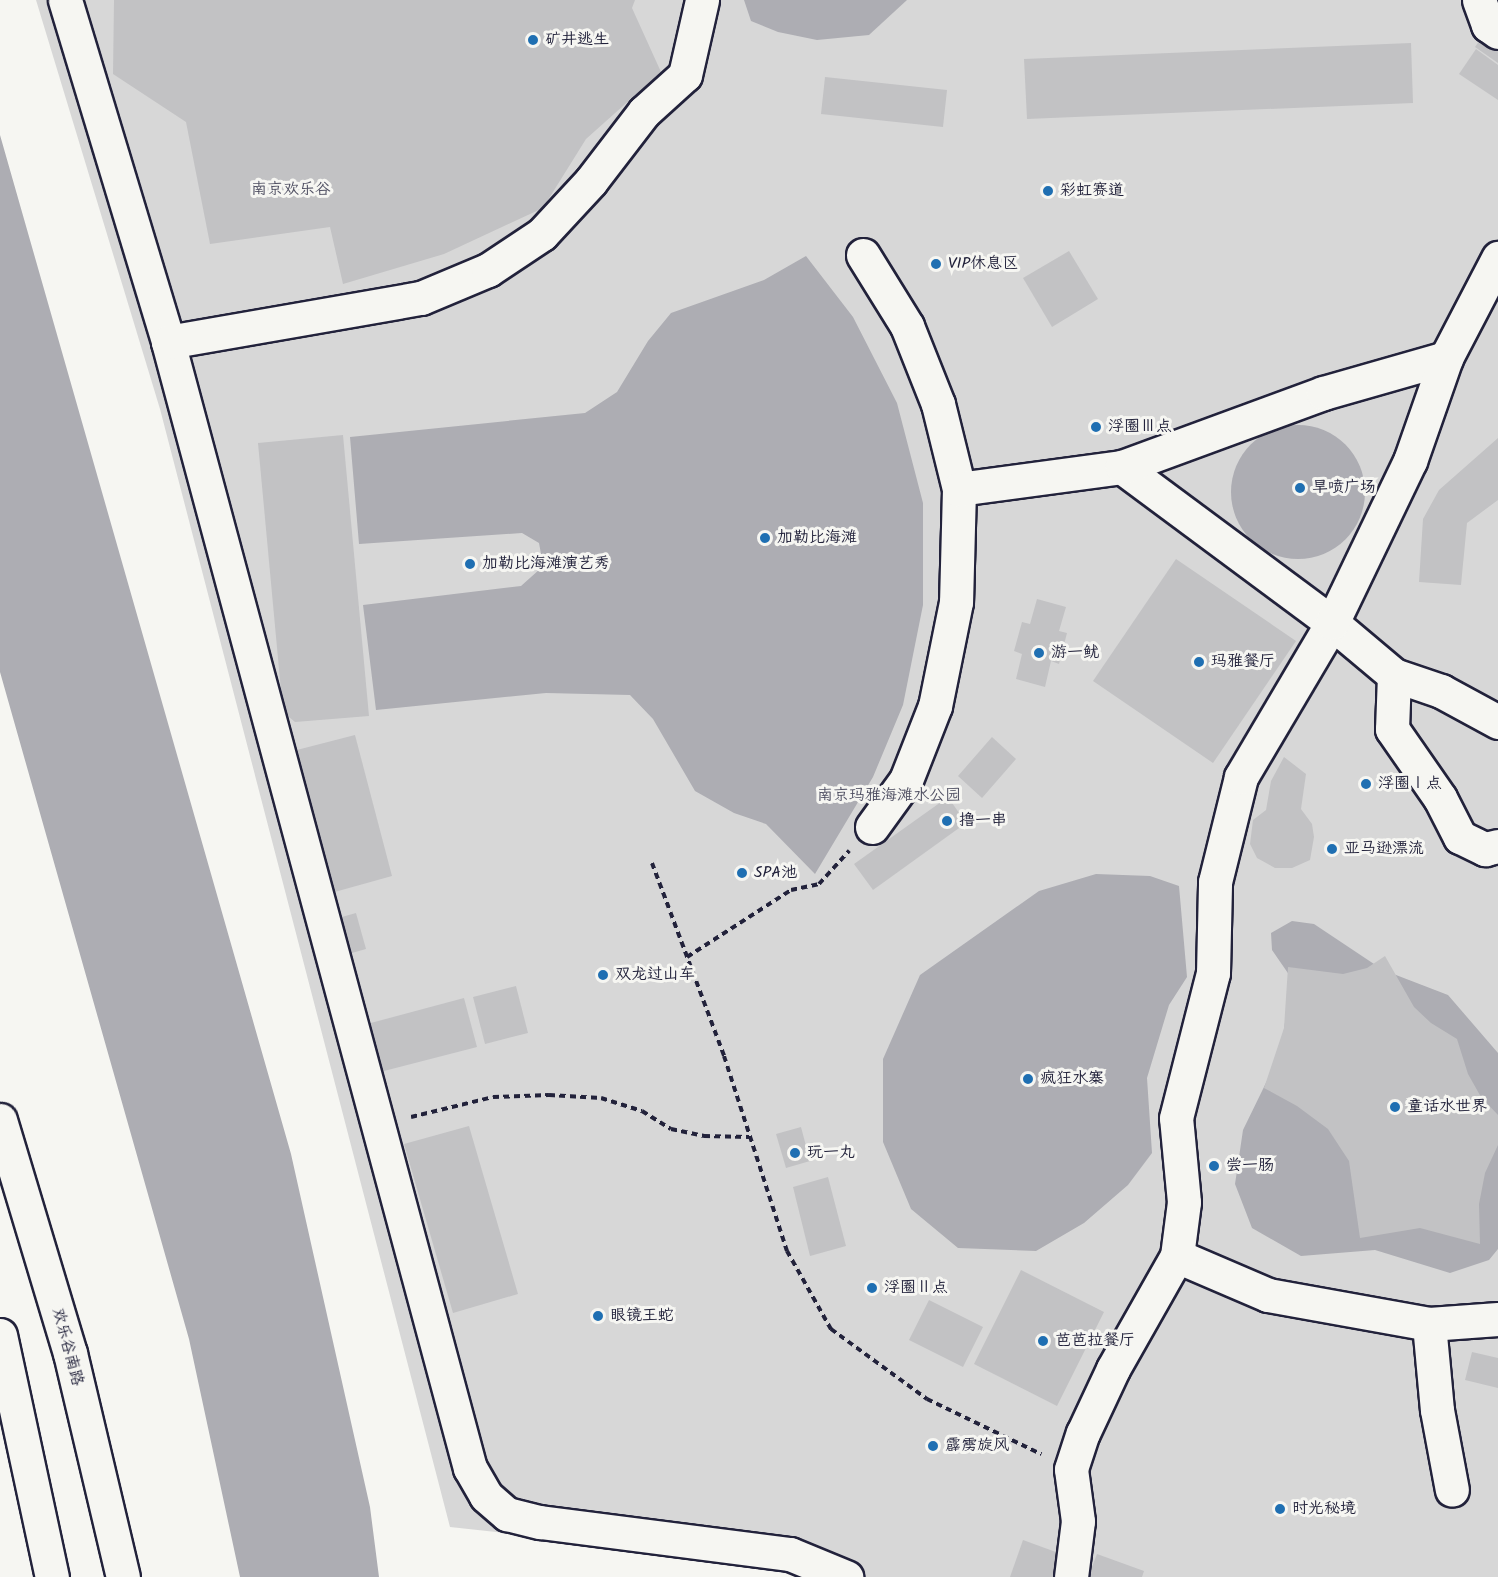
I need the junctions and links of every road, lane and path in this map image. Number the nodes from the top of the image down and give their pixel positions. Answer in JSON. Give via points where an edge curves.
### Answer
{"nodes":[{"id":1,"x":65,"y":0,"type":"edge"},
{"id":2,"x":702,"y":0,"type":"edge"},
{"id":3,"x":1479,"y":0,"type":"edge"},
{"id":4,"x":1498,"y":32,"type":"edge"},
{"id":5,"x":863,"y":255,"type":"dead end"},
{"id":6,"x":1498,"y":258,"type":"edge"},
{"id":7,"x":168,"y":342,"type":"junction"},
{"id":8,"x":1446,"y":358,"type":"junction"},
{"id":9,"x":1122,"y":466,"type":"junction"},
{"id":10,"x":959,"y":489,"type":"junction"},
{"id":11,"x":1332,"y":623,"type":"junction"},
{"id":12,"x":1394,"y":675,"type":"junction"},
{"id":13,"x":1498,"y":722,"type":"edge"},
{"id":14,"x":873,"y":827,"type":"joint"},
{"id":15,"x":1498,"y":846,"type":"edge"},
{"id":16,"x":652,"y":863,"type":"dead end"},
{"id":17,"x":687,"y":957,"type":"junction"},
{"id":18,"x":0,"y":1120,"type":"edge"},
{"id":19,"x":378,"y":1126,"type":"junction"},
{"id":20,"x":749,"y":1137,"type":"junction"},
{"id":21,"x":1177,"y":1256,"type":"junction"},
{"id":22,"x":1498,"y":1318,"type":"edge"},
{"id":23,"x":1429,"y":1324,"type":"junction"},
{"id":24,"x":0,"y":1335,"type":"edge"},
{"id":25,"x":1071,"y":1468,"type":"junction"},
{"id":26,"x":1452,"y":1490,"type":"dead end"},
{"id":27,"x":52,"y":1577,"type":"edge"},
{"id":28,"x":123,"y":1577,"type":"edge"},
{"id":29,"x":846,"y":1577,"type":"edge"},
{"id":30,"x":1071,"y":1577,"type":"edge"}],
"edges":[{"from":1,"to":7,"type":"street"},
{"from":2,"to":7,"type":"street","via":[[685,75],[644,112],[591,181],[542,234],[488,270],[420,298]]},
{"from":3,"to":4,"type":"street","via":[[1488,25]]},
{"from":5,"to":10,"type":"street","via":[[907,326],[938,404]]},
{"from":6,"to":8,"type":"street"},
{"from":7,"to":19,"type":"street"},
{"from":8,"to":9,"type":"street","via":[[1323,393]]},
{"from":8,"to":11,"type":"street","via":[[1410,461]]},
{"from":9,"to":10,"type":"street"},
{"from":9,"to":11,"type":"street"},
{"from":10,"to":14,"type":"street","via":[[957,602],[935,706],[906,780]]},
{"from":11,"to":12,"type":"street"},
{"from":11,"to":21,"type":"street","via":[[1241,777],[1215,882],[1210,983],[1176,1118],[1184,1202]]},
{"from":12,"to":13,"type":"street","via":[[1441,691]]},
{"from":12,"to":15,"type":"street","via":[[1392,729],[1440,798],[1460,837],[1485,849]]},
{"from":14,"to":17,"type":"path","via":[[819,884],[791,890]]},
{"from":16,"to":17,"type":"path"},
{"from":17,"to":20,"type":"path"},
{"from":18,"to":28,"type":"street","name":"欢乐谷南路","via":[[70,1353]]},
{"from":19,"to":20,"type":"path","via":[[493,1097],[549,1095],[601,1098],[642,1112],[671,1129],[704,1136]]},
{"from":19,"to":29,"type":"street","via":[[470,1468],[486,1496],[507,1514],[540,1522],[789,1554]]},
{"from":20,"to":25,"type":"path","via":[[787,1251],[831,1329],[927,1399]]},
{"from":21,"to":23,"type":"street","via":[[1268,1295]]},
{"from":21,"to":25,"type":"street","via":[[1113,1369]]},
{"from":22,"to":23,"type":"street"},
{"from":23,"to":26,"type":"street","via":[[1437,1410]]},
{"from":24,"to":27,"type":"street"},
{"from":25,"to":30,"type":"street","via":[[1078,1521]]}]}
